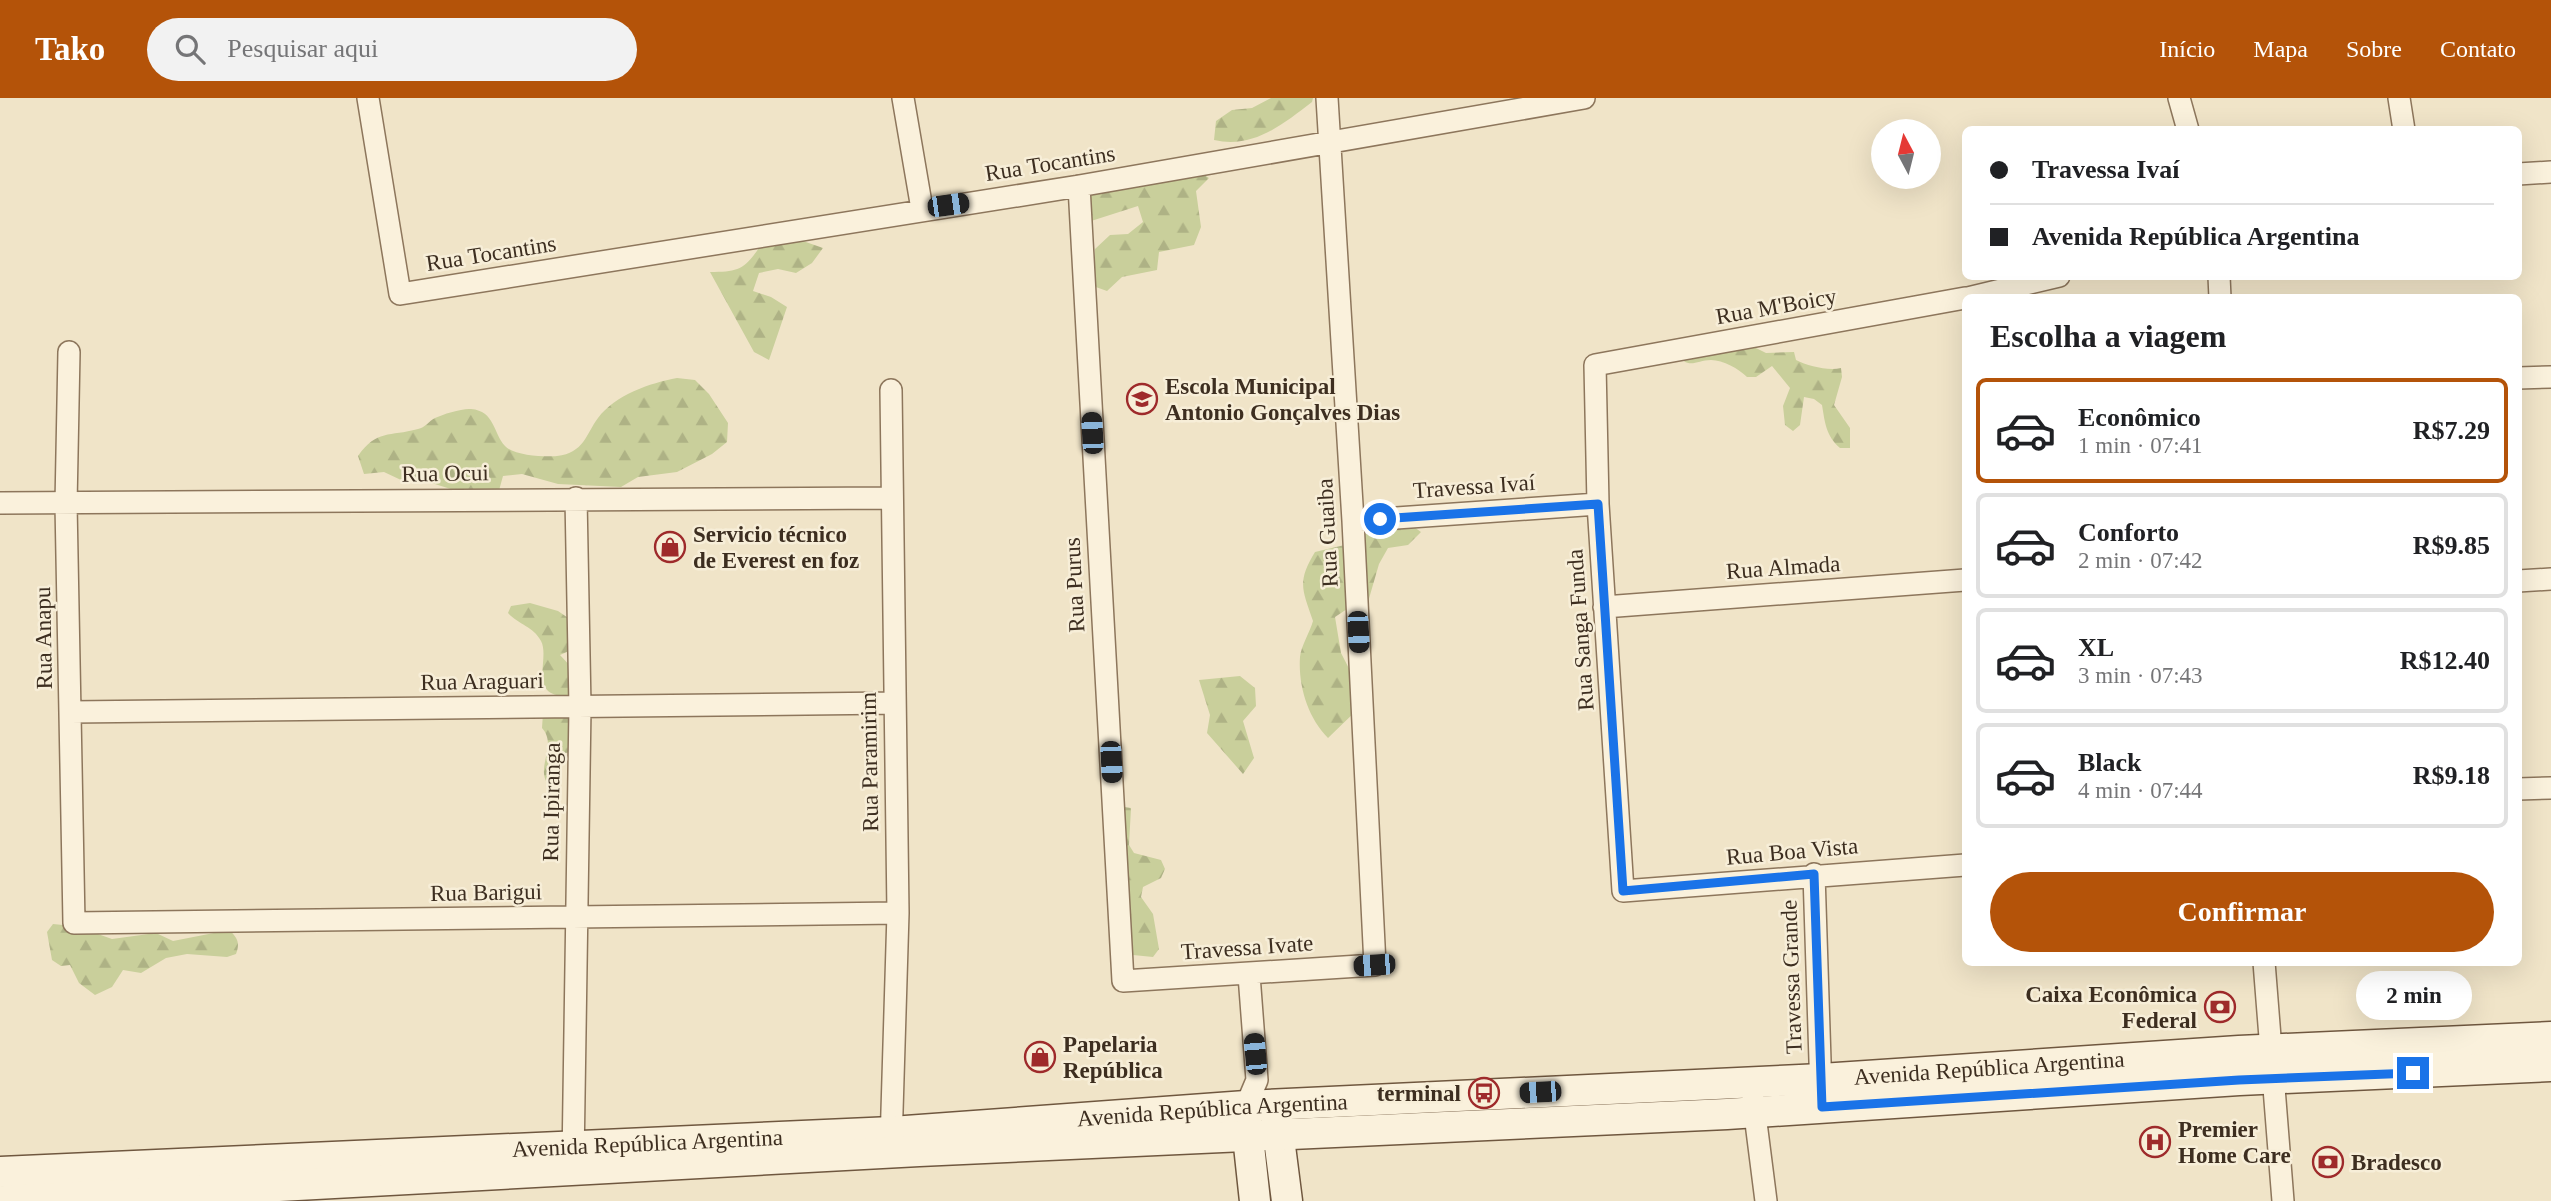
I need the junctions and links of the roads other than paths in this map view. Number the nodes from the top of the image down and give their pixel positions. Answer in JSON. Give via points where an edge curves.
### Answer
{"nodes":[{"id":1,"x":368,"y":98,"type":"edge"},
{"id":2,"x":904,"y":98,"type":"edge"},
{"id":3,"x":1327,"y":98,"type":"edge"},
{"id":4,"x":1584,"y":98,"type":"edge"},
{"id":5,"x":2179,"y":98,"type":"edge"},
{"id":6,"x":2399,"y":98,"type":"edge"},
{"id":7,"x":2187,"y":126,"type":"edge"},
{"id":8,"x":2403,"y":126,"type":"edge"},
{"id":9,"x":1330,"y":141,"type":"junction"},
{"id":10,"x":2551,"y":172,"type":"edge"},
{"id":11,"x":2522,"y":174,"type":"edge"},
{"id":12,"x":1079,"y":186,"type":"junction"},
{"id":13,"x":922,"y":209,"type":"junction"},
{"id":14,"x":2042,"y":280,"type":"edge"},
{"id":15,"x":1982,"y":294,"type":"edge"},
{"id":16,"x":1962,"y":298,"type":"edge"},
{"id":17,"x":69,"y":352,"type":"dead end"},
{"id":18,"x":1595,"y":365,"type":"joint"},
{"id":19,"x":2551,"y":377,"type":"edge"},
{"id":20,"x":2522,"y":379,"type":"edge"},
{"id":21,"x":891,"y":390,"type":"dead end"},
{"id":22,"x":576,"y":498,"type":"junction"},
{"id":23,"x":891,"y":498,"type":"junction"},
{"id":24,"x":0,"y":503,"type":"edge"},
{"id":25,"x":66,"y":504,"type":"junction"},
{"id":26,"x":1598,"y":504,"type":"junction"},
{"id":27,"x":1353,"y":521,"type":"junction"},
{"id":28,"x":2551,"y":579,"type":"edge"},
{"id":29,"x":1962,"y":580,"type":"edge"},
{"id":30,"x":2522,"y":581,"type":"edge"},
{"id":31,"x":1605,"y":607,"type":"junction"},
{"id":32,"x":894,"y":703,"type":"junction"},
{"id":33,"x":580,"y":706,"type":"junction"},
{"id":34,"x":71,"y":712,"type":"junction"},
{"id":35,"x":2551,"y":788,"type":"edge"},
{"id":36,"x":2522,"y":789,"type":"edge"},
{"id":37,"x":1962,"y":864,"type":"edge"},
{"id":38,"x":1814,"y":874,"type":"junction"},
{"id":39,"x":1623,"y":891,"type":"joint"},
{"id":40,"x":898,"y":914,"type":"junction"},
{"id":41,"x":575,"y":917,"type":"junction"},
{"id":42,"x":74,"y":923,"type":"joint"},
{"id":43,"x":1374,"y":965,"type":"joint"},
{"id":44,"x":2264,"y":966,"type":"edge"},
{"id":45,"x":1249,"y":975,"type":"junction"},
{"id":46,"x":1123,"y":981,"type":"joint"},
{"id":47,"x":2551,"y":1037,"type":"edge"},
{"id":48,"x":2271,"y":1065,"type":"junction"},
{"id":49,"x":2551,"y":1066,"type":"edge"},
{"id":50,"x":1752,"y":1082,"type":"junction"},
{"id":51,"x":1821,"y":1093,"type":"junction"},
{"id":52,"x":1259,"y":1097,"type":"junction"},
{"id":53,"x":1755,"y":1112,"type":"junction"},
{"id":54,"x":1279,"y":1133,"type":"junction"},
{"id":55,"x":1247,"y":1136,"type":"junction"},
{"id":56,"x":891,"y":1143,"type":"junction"},
{"id":57,"x":573,"y":1160,"type":"junction"},
{"id":58,"x":0,"y":1172,"type":"edge"},
{"id":59,"x":5,"y":1201,"type":"edge"},
{"id":60,"x":1255,"y":1201,"type":"edge"},
{"id":61,"x":1287,"y":1201,"type":"edge"},
{"id":62,"x":1766,"y":1201,"type":"edge"},
{"id":63,"x":2283,"y":1201,"type":"edge"}],
"edges":[{"from":1,"to":13,"type":"street","name":"Rua Tocantins","via":[[400,294]]},
{"from":2,"to":13,"type":"street"},
{"from":3,"to":9,"type":"street","name":"Rua Guaiba"},
{"from":4,"to":9,"type":"street","name":"Rua Tocantins"},
{"from":5,"to":7,"type":"street"},
{"from":6,"to":8,"type":"street"},
{"from":9,"to":12,"type":"street","name":"Rua Tocantins"},
{"from":9,"to":27,"type":"street","name":"Rua Guaiba"},
{"from":10,"to":11,"type":"street"},
{"from":12,"to":13,"type":"street","name":"Rua Tocantins"},
{"from":12,"to":46,"type":"street","name":"Rua Purus"},
{"from":14,"to":15,"type":"street","name":"Rua M'Boicy"},
{"from":16,"to":18,"type":"street","name":"Rua M'Boicy"},
{"from":17,"to":25,"type":"street","name":"Rua Anapu"},
{"from":18,"to":26,"type":"street","name":"Rua Sanga Funda"},
{"from":19,"to":20,"type":"street"},
{"from":21,"to":23,"type":"street","name":"Rua Paramirim"},
{"from":22,"to":23,"type":"street","name":"Rua Ocui"},
{"from":22,"to":25,"type":"street","name":"Rua Ocui"},
{"from":22,"to":33,"type":"street","name":"Rua Ipiranga"},
{"from":23,"to":32,"type":"street","name":"Rua Paramirim"},
{"from":24,"to":25,"type":"street","name":"Rua Ocui"},
{"from":25,"to":34,"type":"street","name":"Rua Anapu"},
{"from":26,"to":27,"type":"street","name":"Travessa Ivaí"},
{"from":26,"to":31,"type":"street","name":"Rua Sanga Funda"},
{"from":27,"to":43,"type":"street","name":"Rua Guaiba"},
{"from":28,"to":30,"type":"street"},
{"from":29,"to":31,"type":"street","name":"Rua Almada"},
{"from":31,"to":39,"type":"street","name":"Rua Sanga Funda"},
{"from":32,"to":33,"type":"street","name":"Rua Araguari"},
{"from":32,"to":40,"type":"street","name":"Rua Paramirim"},
{"from":33,"to":34,"type":"street","name":"Rua Araguari"},
{"from":33,"to":41,"type":"street","name":"Rua Ipiranga"},
{"from":34,"to":42,"type":"street","name":"Rua Anapu"},
{"from":35,"to":36,"type":"street"},
{"from":37,"to":38,"type":"street","name":"Rua Boa Vista"},
{"from":38,"to":39,"type":"street","name":"Rua Boa Vista"},
{"from":38,"to":51,"type":"street","name":"Travessa Grande"},
{"from":40,"to":41,"type":"street","name":"Rua Barigui"},
{"from":40,"to":56,"type":"street","name":"Rua Paramirim"},
{"from":41,"to":42,"type":"street","name":"Rua Barigui"},
{"from":41,"to":57,"type":"street","name":"Rua Ipiranga"},
{"from":43,"to":45,"type":"street","name":"Travessa Ivate"},
{"from":44,"to":48,"type":"street"},
{"from":45,"to":46,"type":"street","name":"Travessa Ivate"},
{"from":45,"to":52,"type":"street"},
{"from":47,"to":48,"type":"main road","name":"Avenida República Argentina"},
{"from":48,"to":49,"type":"main road","name":"Avenida República Argentina"},
{"from":48,"to":51,"type":"main road","name":"Avenida República Argentina"},
{"from":48,"to":63,"type":"street"},
{"from":50,"to":51,"type":"main road","name":"Avenida República Argentina"},
{"from":50,"to":52,"type":"main road","name":"Avenida República Argentina"},
{"from":50,"to":53,"type":"street"},
{"from":51,"to":53,"type":"main road","name":"Avenida República Argentina"},
{"from":52,"to":54,"type":"main road"},
{"from":52,"to":55,"type":"main road"},
{"from":52,"to":56,"type":"main road","name":"Avenida República Argentina"},
{"from":53,"to":54,"type":"main road","name":"Avenida República Argentina"},
{"from":53,"to":62,"type":"street"},
{"from":54,"to":55,"type":"main road","name":"Avenida República Argentina"},
{"from":54,"to":61,"type":"main road"},
{"from":55,"to":56,"type":"main road","name":"Avenida República Argentina"},
{"from":55,"to":60,"type":"main road"},
{"from":56,"to":57,"type":"main road","name":"Avenida República Argentina"},
{"from":57,"to":58,"type":"main road","name":"Avenida República Argentina"},
{"from":57,"to":59,"type":"main road","name":"Avenida República Argentina"}]}
